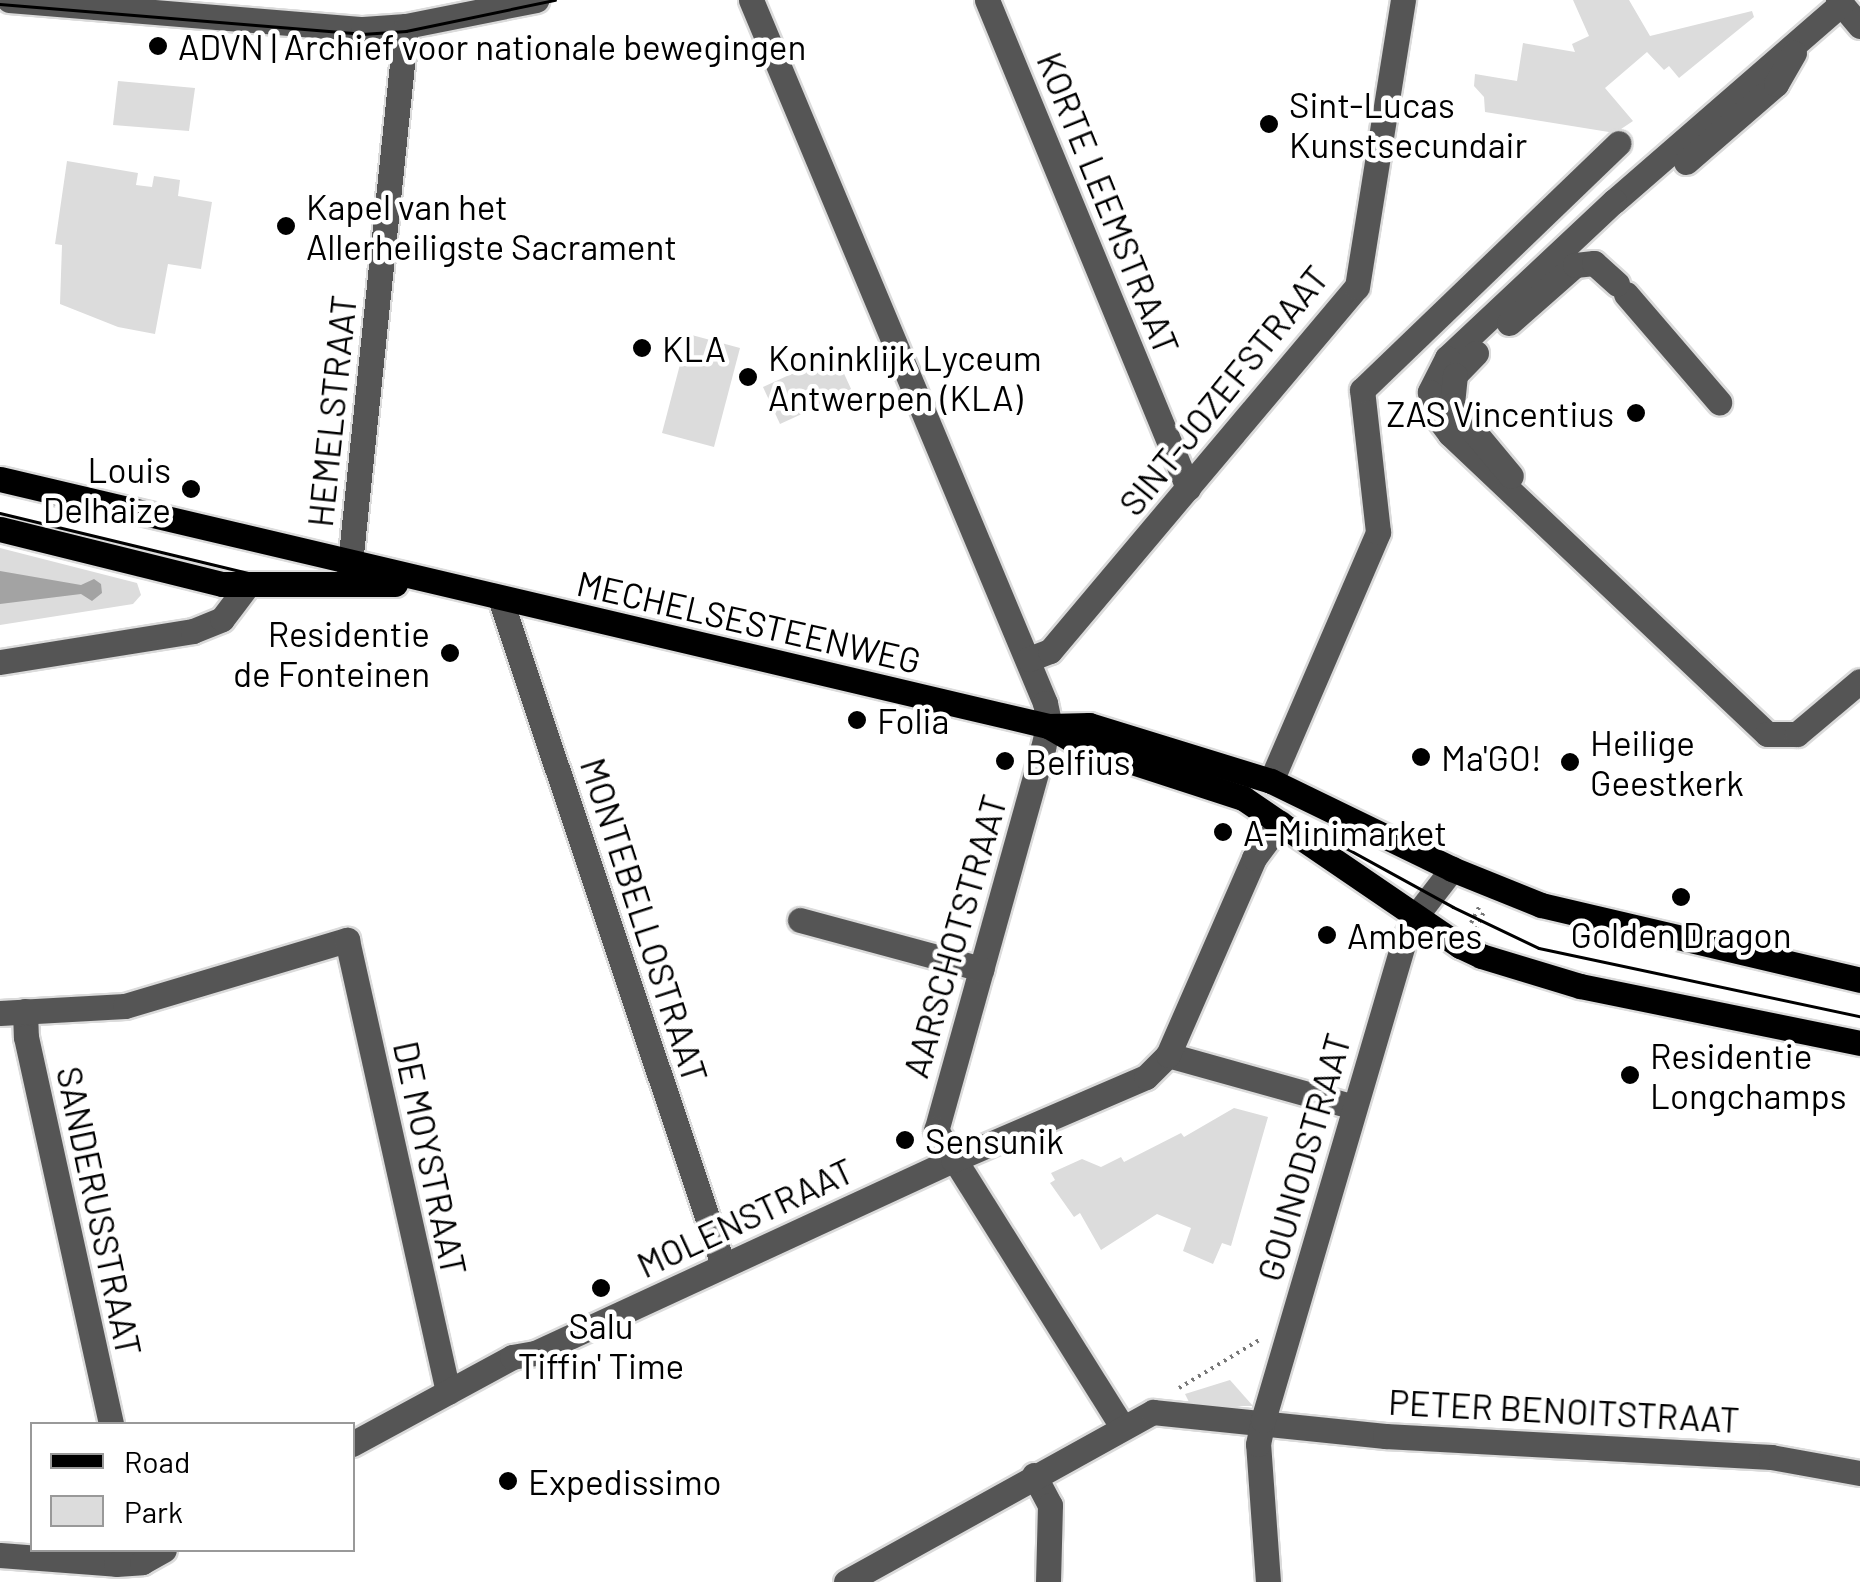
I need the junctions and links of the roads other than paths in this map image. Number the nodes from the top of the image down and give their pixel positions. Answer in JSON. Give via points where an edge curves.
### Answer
{"nodes":[{"id":1,"x":9,"y":0,"type":"edge"},
{"id":2,"x":536,"y":0,"type":"edge"},
{"id":3,"x":751,"y":0,"type":"edge"},
{"id":4,"x":987,"y":0,"type":"edge"},
{"id":5,"x":1403,"y":0,"type":"edge"},
{"id":6,"x":1836,"y":1,"type":"edge"},
{"id":7,"x":200,"y":8,"type":"edge"},
{"id":8,"x":406,"y":26,"type":"junction"},
{"id":9,"x":1860,"y":26,"type":"edge"},
{"id":10,"x":1804,"y":36,"type":"junction"},
{"id":11,"x":1619,"y":143,"type":"dead end"},
{"id":12,"x":1686,"y":162,"type":"dead end"},
{"id":13,"x":1604,"y":182,"type":"junction"},
{"id":14,"x":1719,"y":402,"type":"dead end"},
{"id":15,"x":0,"y":480,"type":"edge"},
{"id":16,"x":1188,"y":488,"type":"junction"},
{"id":17,"x":1543,"y":522,"type":"junction"},
{"id":18,"x":0,"y":530,"type":"edge"},
{"id":19,"x":348,"y":575,"type":"junction"},
{"id":20,"x":246,"y":586,"type":"junction"},
{"id":21,"x":500,"y":598,"type":"junction"},
{"id":22,"x":1028,"y":659,"type":"junction"},
{"id":23,"x":0,"y":662,"type":"edge"},
{"id":24,"x":1860,"y":681,"type":"edge"},
{"id":25,"x":1048,"y":726,"type":"junction"},
{"id":26,"x":1271,"y":782,"type":"junction"},
{"id":27,"x":1280,"y":823,"type":"junction"},
{"id":28,"x":1452,"y":869,"type":"junction"},
{"id":29,"x":1415,"y":917,"type":"junction"},
{"id":30,"x":800,"y":920,"type":"dead end"},
{"id":31,"x":982,"y":969,"type":"junction"},
{"id":32,"x":1860,"y":980,"type":"edge"},
{"id":33,"x":12,"y":1012,"type":"edge"},
{"id":34,"x":1860,"y":1043,"type":"edge"},
{"id":35,"x":1168,"y":1055,"type":"junction"},
{"id":36,"x":1354,"y":1106,"type":"junction"},
{"id":37,"x":953,"y":1160,"type":"junction"},
{"id":38,"x":723,"y":1265,"type":"junction"},
{"id":39,"x":448,"y":1392,"type":"junction"},
{"id":40,"x":1264,"y":1420,"type":"junction"},
{"id":41,"x":111,"y":1422,"type":"edge"},
{"id":42,"x":1122,"y":1426,"type":"junction"},
{"id":43,"x":355,"y":1442,"type":"edge"},
{"id":44,"x":1860,"y":1473,"type":"edge"},
{"id":45,"x":1034,"y":1475,"type":"junction"},
{"id":46,"x":0,"y":1555,"type":"edge"},
{"id":47,"x":148,"y":1561,"type":"edge"},
{"id":48,"x":846,"y":1582,"type":"edge"},
{"id":49,"x":1048,"y":1582,"type":"edge"},
{"id":50,"x":1268,"y":1582,"type":"edge"}],
"edges":[{"from":1,"to":7,"type":"street"},
{"from":2,"to":8,"type":"street"},
{"from":3,"to":22,"type":"street"},
{"from":4,"to":16,"type":"street","name":"KORTE LEEMSTRAAT"},
{"from":5,"to":16,"type":"street","name":"SINT-JOZEFSTRAAT","via":[[1357,287]]},
{"from":6,"to":9,"type":"street"},
{"from":6,"to":10,"type":"street"},
{"from":6,"to":13,"type":"street","via":[[1613,189]]},
{"from":7,"to":8,"type":"street","via":[[352,29]]},
{"from":8,"to":19,"type":"street","name":"HEMELSTRAAT"},
{"from":10,"to":12,"type":"street","via":[[1776,84]]},
{"from":10,"to":13,"type":"street"},
{"from":11,"to":13,"type":"street"},
{"from":13,"to":17,"type":"street","via":[[1432,379],[1431,403],[1442,424]]},
{"from":13,"to":26,"type":"street","via":[[1362,390],[1378,532]]},
{"from":14,"to":17,"type":"street","via":[[1621,289],[1594,264],[1574,265],[1462,365],[1450,394],[1458,414],[1492,447]]},
{"from":15,"to":19,"type":"main road","name":"MECHELSESTEENWEG"},
{"from":16,"to":22,"type":"street","name":"SINT-JOZEFSTRAAT","via":[[1050,651]]},
{"from":17,"to":24,"type":"street","via":[[1767,734],[1797,734]]},
{"from":18,"to":20,"type":"main road","name":"MECHELSESTEENWEG"},
{"from":19,"to":20,"type":"main road","name":"MECHELSESTEENWEG"},
{"from":19,"to":21,"type":"main road","name":"MECHELSESTEENWEG","via":[[435,582]]},
{"from":20,"to":23,"type":"street","via":[[222,619],[192,631]]},
{"from":21,"to":25,"type":"main road","name":"MECHELSESTEENWEG"},
{"from":21,"to":38,"type":"street","name":"MONTEBELLOSTRAAT"},
{"from":22,"to":25,"type":"street"},
{"from":25,"to":26,"type":"main road","name":"MECHELSESTEENWEG","via":[[1089,725]]},
{"from":25,"to":27,"type":"main road","name":"MECHELSESTEENWEG","via":[[1082,746],[1243,798]]},
{"from":25,"to":31,"type":"street","name":"AARSCHOTSTRAAT"},
{"from":26,"to":28,"type":"main road","name":"MECHELSESTEENWEG"},
{"from":27,"to":29,"type":"main road","name":"MECHELSESTEENWEG"},
{"from":27,"to":35,"type":"street","name":"MOLENSTRAAT","via":[[1254,858]]},
{"from":28,"to":29,"type":"street"},
{"from":28,"to":32,"type":"main road","name":"MECHELSESTEENWEG","via":[[1573,915]]},
{"from":29,"to":34,"type":"main road","name":"MECHELSESTEENWEG","via":[[1464,948],[1580,986]]},
{"from":29,"to":36,"type":"street","name":"GOUNODSTRAAT"},
{"from":30,"to":31,"type":"street"},
{"from":31,"to":37,"type":"street","name":"AARSCHOTSTRAAT","via":[[936,1130]]},
{"from":33,"to":39,"type":"street","name":"DE MOYSTRAAT","via":[[125,1006],[347,940]]},
{"from":33,"to":41,"type":"street","name":"SANDERUSSTRAAT","via":[[30,1056]]},
{"from":35,"to":36,"type":"street"},
{"from":35,"to":37,"type":"street","name":"MOLENSTRAAT","via":[[1146,1077]]},
{"from":36,"to":40,"type":"street","name":"GOUNODSTRAAT"},
{"from":37,"to":38,"type":"street","name":"MOLENSTRAAT"},
{"from":37,"to":42,"type":"street","name":"AARSCHOTSTRAAT"},
{"from":38,"to":39,"type":"street","name":"MOLENSTRAAT","via":[[535,1353],[512,1356]]},
{"from":39,"to":43,"type":"street","name":"MOLENSTRAAT"},
{"from":40,"to":42,"type":"street","name":"PETER BENOITSTRAAT","via":[[1162,1411]]},
{"from":40,"to":44,"type":"street","name":"PETER BENOITSTRAAT","via":[[1385,1436],[1771,1457]]},
{"from":40,"to":50,"type":"street","name":"GOUNODSTRAAT","via":[[1258,1444]]},
{"from":42,"to":45,"type":"street","name":"PETER BENOITSTRAAT"},
{"from":45,"to":48,"type":"street","name":"PETER BENOITSTRAAT"},
{"from":45,"to":49,"type":"street","via":[[1050,1505]]},
{"from":46,"to":47,"type":"street"}]}
